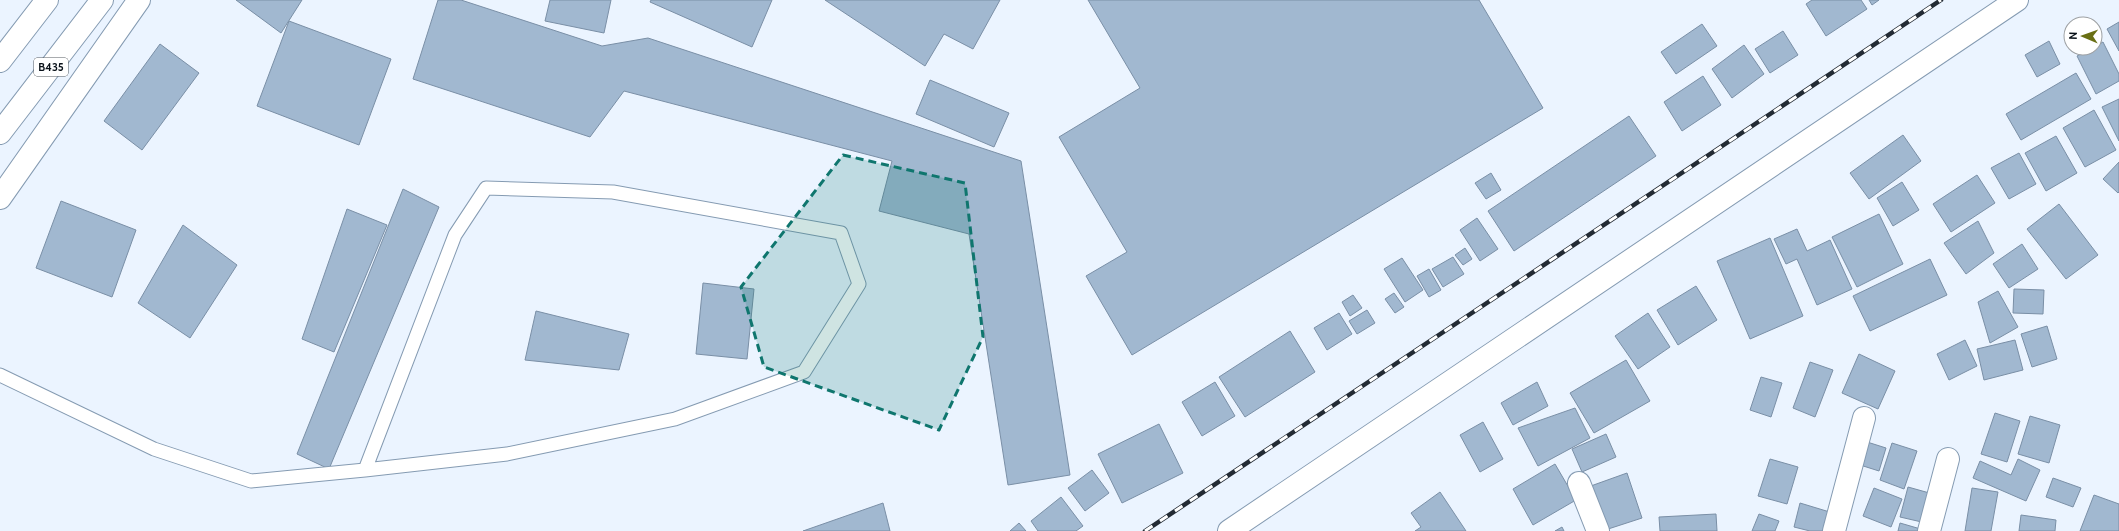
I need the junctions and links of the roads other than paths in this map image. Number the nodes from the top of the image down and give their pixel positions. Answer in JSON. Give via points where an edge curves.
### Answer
{"nodes":[{"id":1,"x":47,"y":0,"type":"edge"},
{"id":2,"x":102,"y":0,"type":"edge"},
{"id":3,"x":139,"y":0,"type":"edge"},
{"id":4,"x":2016,"y":0,"type":"edge"},
{"id":5,"x":0,"y":61,"type":"edge"},
{"id":6,"x":0,"y":133,"type":"edge"},
{"id":7,"x":0,"y":198,"type":"edge"},
{"id":8,"x":0,"y":375,"type":"edge"},
{"id":9,"x":1864,"y":418,"type":"dead end"},
{"id":10,"x":1948,"y":459,"type":"dead end"},
{"id":11,"x":365,"y":470,"type":"junction"},
{"id":12,"x":1580,"y":483,"type":"dead end"},
{"id":13,"x":1229,"y":531,"type":"edge"},
{"id":14,"x":1598,"y":531,"type":"edge"},
{"id":15,"x":1834,"y":531,"type":"edge"},
{"id":16,"x":1929,"y":531,"type":"edge"}],
"edges":[{"from":1,"to":5,"type":"street"},
{"from":2,"to":6,"type":"street","number":"B435"},
{"from":3,"to":7,"type":"street"},
{"from":4,"to":13,"type":"street"},
{"from":8,"to":11,"type":"lane","via":[[154,449],[251,481]]},
{"from":9,"to":15,"type":"street"},
{"from":10,"to":16,"type":"street"},
{"from":11,"to":11,"type":"lane","via":[[507,454],[675,419],[804,372],[859,284],[842,233],[613,192],[486,188],[455,235]]},
{"from":12,"to":14,"type":"street"}]}
